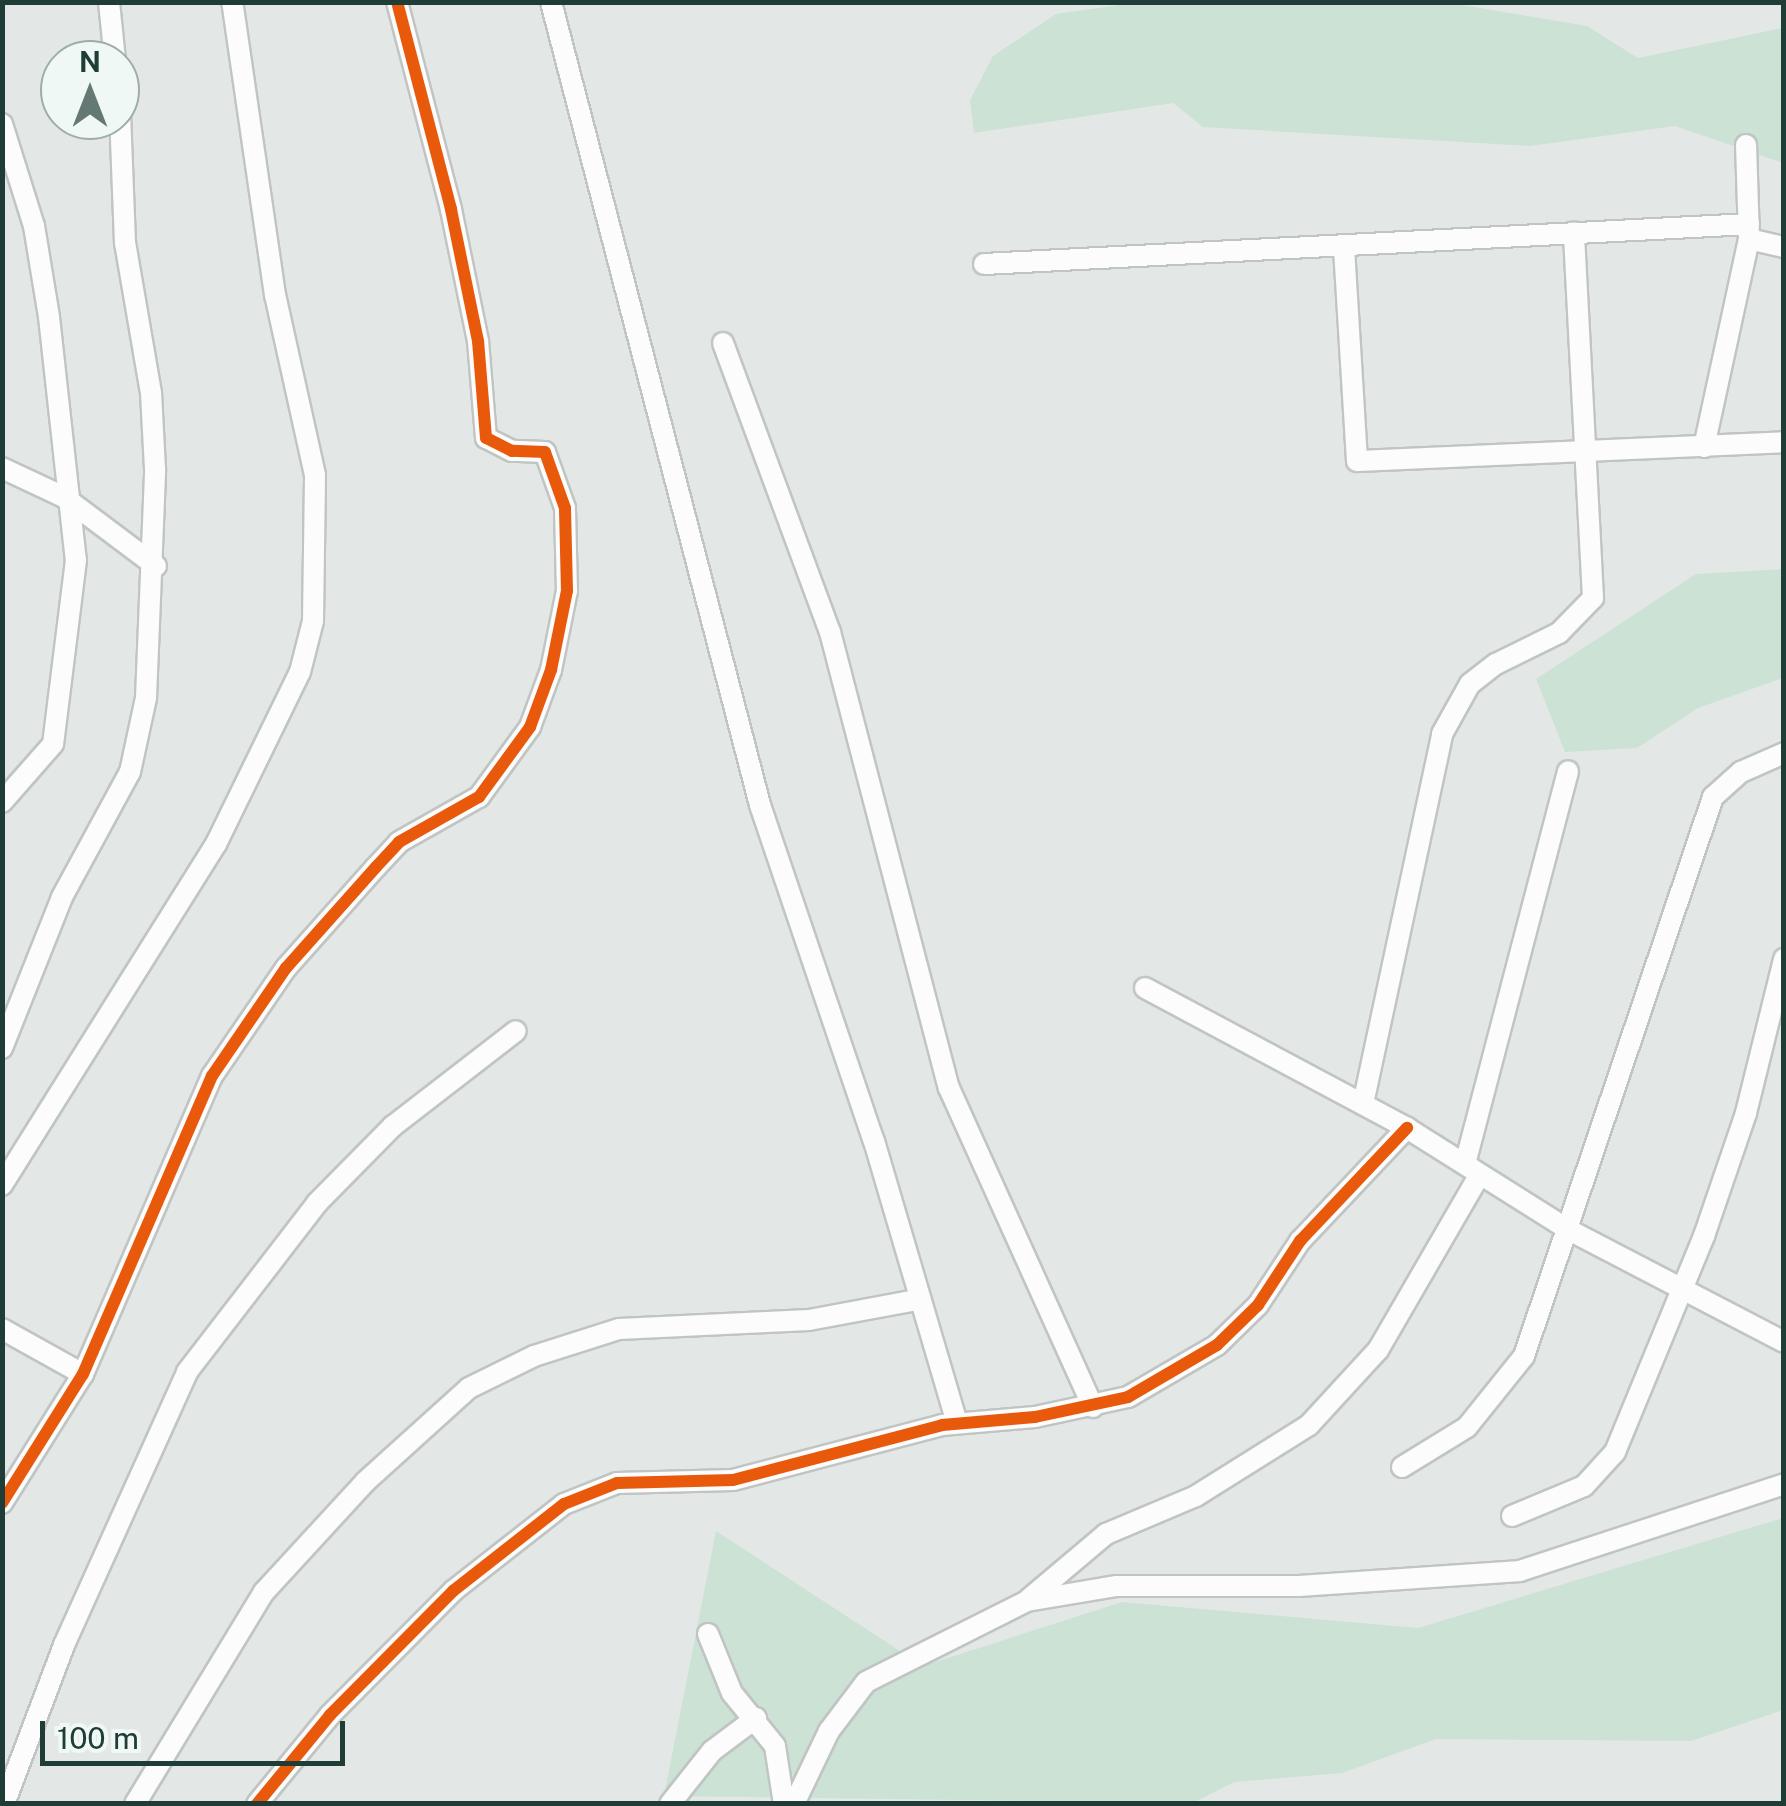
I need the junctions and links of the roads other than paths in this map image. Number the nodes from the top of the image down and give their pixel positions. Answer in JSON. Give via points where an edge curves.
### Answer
{"nodes":[{"id":1,"x":109,"y":2,"type":"edge"},
{"id":2,"x":232,"y":2,"type":"edge"},
{"id":3,"x":396,"y":2,"type":"edge"},
{"id":4,"x":551,"y":2,"type":"edge"},
{"id":5,"x":113,"y":40,"type":"edge"},
{"id":6,"x":2,"y":124,"type":"edge"},
{"id":7,"x":121,"y":140,"type":"edge"},
{"id":8,"x":1746,"y":145,"type":"dead end"},
{"id":9,"x":1749,"y":231,"type":"junction"},
{"id":10,"x":1574,"y":232,"type":"junction"},
{"id":11,"x":1784,"y":247,"type":"edge"},
{"id":12,"x":1344,"y":248,"type":"junction"},
{"id":13,"x":984,"y":264,"type":"dead end"},
{"id":14,"x":723,"y":343,"type":"dead end"},
{"id":15,"x":1784,"y":442,"type":"edge"},
{"id":16,"x":1580,"y":446,"type":"junction"},
{"id":17,"x":1704,"y":447,"type":"junction"},
{"id":18,"x":2,"y":468,"type":"edge"},
{"id":19,"x":72,"y":504,"type":"junction"},
{"id":20,"x":156,"y":566,"type":"junction"},
{"id":21,"x":1784,"y":753,"type":"edge"},
{"id":22,"x":1568,"y":770,"type":"dead end"},
{"id":23,"x":2,"y":802,"type":"edge"},
{"id":24,"x":1784,"y":959,"type":"edge"},
{"id":25,"x":1144,"y":988,"type":"dead end"},
{"id":26,"x":516,"y":1032,"type":"dead end"},
{"id":27,"x":2,"y":1048,"type":"edge"},
{"id":28,"x":1363,"y":1104,"type":"junction"},
{"id":29,"x":1406,"y":1128,"type":"junction"},
{"id":30,"x":1472,"y":1169,"type":"junction"},
{"id":31,"x":2,"y":1185,"type":"edge"},
{"id":32,"x":1569,"y":1230,"type":"junction"},
{"id":33,"x":1684,"y":1289,"type":"junction"},
{"id":34,"x":918,"y":1300,"type":"junction"},
{"id":35,"x":2,"y":1329,"type":"edge"},
{"id":36,"x":1784,"y":1342,"type":"edge"},
{"id":37,"x":83,"y":1374,"type":"junction"},
{"id":38,"x":1092,"y":1408,"type":"junction"},
{"id":39,"x":957,"y":1422,"type":"junction"},
{"id":40,"x":1402,"y":1467,"type":"dead end"},
{"id":41,"x":1784,"y":1484,"type":"edge"},
{"id":42,"x":2,"y":1503,"type":"edge"},
{"id":43,"x":1512,"y":1516,"type":"dead end"},
{"id":44,"x":1027,"y":1600,"type":"junction"},
{"id":45,"x":708,"y":1634,"type":"dead end"},
{"id":46,"x":756,"y":1718,"type":"junction"},
{"id":47,"x":4,"y":1804,"type":"edge"},
{"id":48,"x":135,"y":1804,"type":"edge"},
{"id":49,"x":257,"y":1804,"type":"edge"},
{"id":50,"x":670,"y":1804,"type":"edge"},
{"id":51,"x":784,"y":1804,"type":"edge"},
{"id":52,"x":794,"y":1804,"type":"edge"}],
"edges":[{"from":1,"to":5,"type":"street"},
{"from":2,"to":31,"type":"street","via":[[275,295],[315,475],[312,620],[300,672],[216,844]]},
{"from":3,"to":37,"type":"street","via":[[451,209],[478,342],[486,438],[512,452],[545,452],[565,508],[567,590],[550,670],[530,728],[479,797],[387,854],[286,968],[220,1063],[194,1108]]},
{"from":4,"to":34,"type":"street","via":[[722,637],[760,805],[874,1141]]},
{"from":6,"to":19,"type":"street","via":[[34,226]]},
{"from":7,"to":20,"type":"street","via":[[124,242],[151,393]]},
{"from":8,"to":9,"type":"street"},
{"from":9,"to":10,"type":"street"},
{"from":9,"to":11,"type":"street"},
{"from":9,"to":17,"type":"street"},
{"from":10,"to":12,"type":"street"},
{"from":10,"to":16,"type":"street"},
{"from":12,"to":13,"type":"street"},
{"from":12,"to":16,"type":"street","via":[[1357,461]]},
{"from":14,"to":38,"type":"street","via":[[830,632],[949,1088]]},
{"from":15,"to":17,"type":"street"},
{"from":16,"to":17,"type":"street"},
{"from":16,"to":28,"type":"street","via":[[1593,598],[1560,633],[1470,684],[1442,734]]},
{"from":18,"to":19,"type":"street"},
{"from":19,"to":20,"type":"street"},
{"from":19,"to":23,"type":"street","via":[[75,595],[53,744]]},
{"from":20,"to":27,"type":"street","via":[[142,735],[105,824],[62,897]]},
{"from":21,"to":32,"type":"street","via":[[1741,772],[1713,797]]},
{"from":22,"to":30,"type":"street"},
{"from":24,"to":33,"type":"street","via":[[1746,1113]]},
{"from":25,"to":28,"type":"street"},
{"from":26,"to":47,"type":"street","via":[[393,1126],[330,1190],[187,1372],[64,1645]]},
{"from":28,"to":29,"type":"street"},
{"from":29,"to":30,"type":"street"},
{"from":29,"to":38,"type":"street","via":[[1300,1241],[1258,1304],[1218,1345],[1162,1381]]},
{"from":30,"to":32,"type":"street"},
{"from":30,"to":44,"type":"street","via":[[1378,1350],[1309,1425],[1196,1496],[1106,1534]]},
{"from":32,"to":33,"type":"street"},
{"from":32,"to":40,"type":"street","via":[[1524,1356],[1494,1398],[1441,1448]]},
{"from":33,"to":36,"type":"street"},
{"from":33,"to":43,"type":"street","via":[[1645,1390],[1601,1473]]},
{"from":34,"to":39,"type":"street"},
{"from":34,"to":48,"type":"street","via":[[809,1320],[619,1329],[534,1356],[469,1388],[364,1482],[264,1592]]},
{"from":35,"to":37,"type":"street"},
{"from":37,"to":42,"type":"street"},
{"from":38,"to":39,"type":"street"},
{"from":39,"to":49,"type":"street","via":[[805,1466],[734,1480],[617,1483],[564,1504],[453,1591],[330,1715]]},
{"from":41,"to":44,"type":"street","via":[[1520,1571],[1299,1586],[1116,1586]]},
{"from":44,"to":52,"type":"street","via":[[866,1682],[829,1731]]},
{"from":45,"to":46,"type":"street","via":[[732,1693]]},
{"from":46,"to":50,"type":"street","via":[[712,1751]]},
{"from":46,"to":51,"type":"street","via":[[775,1746]]}]}
